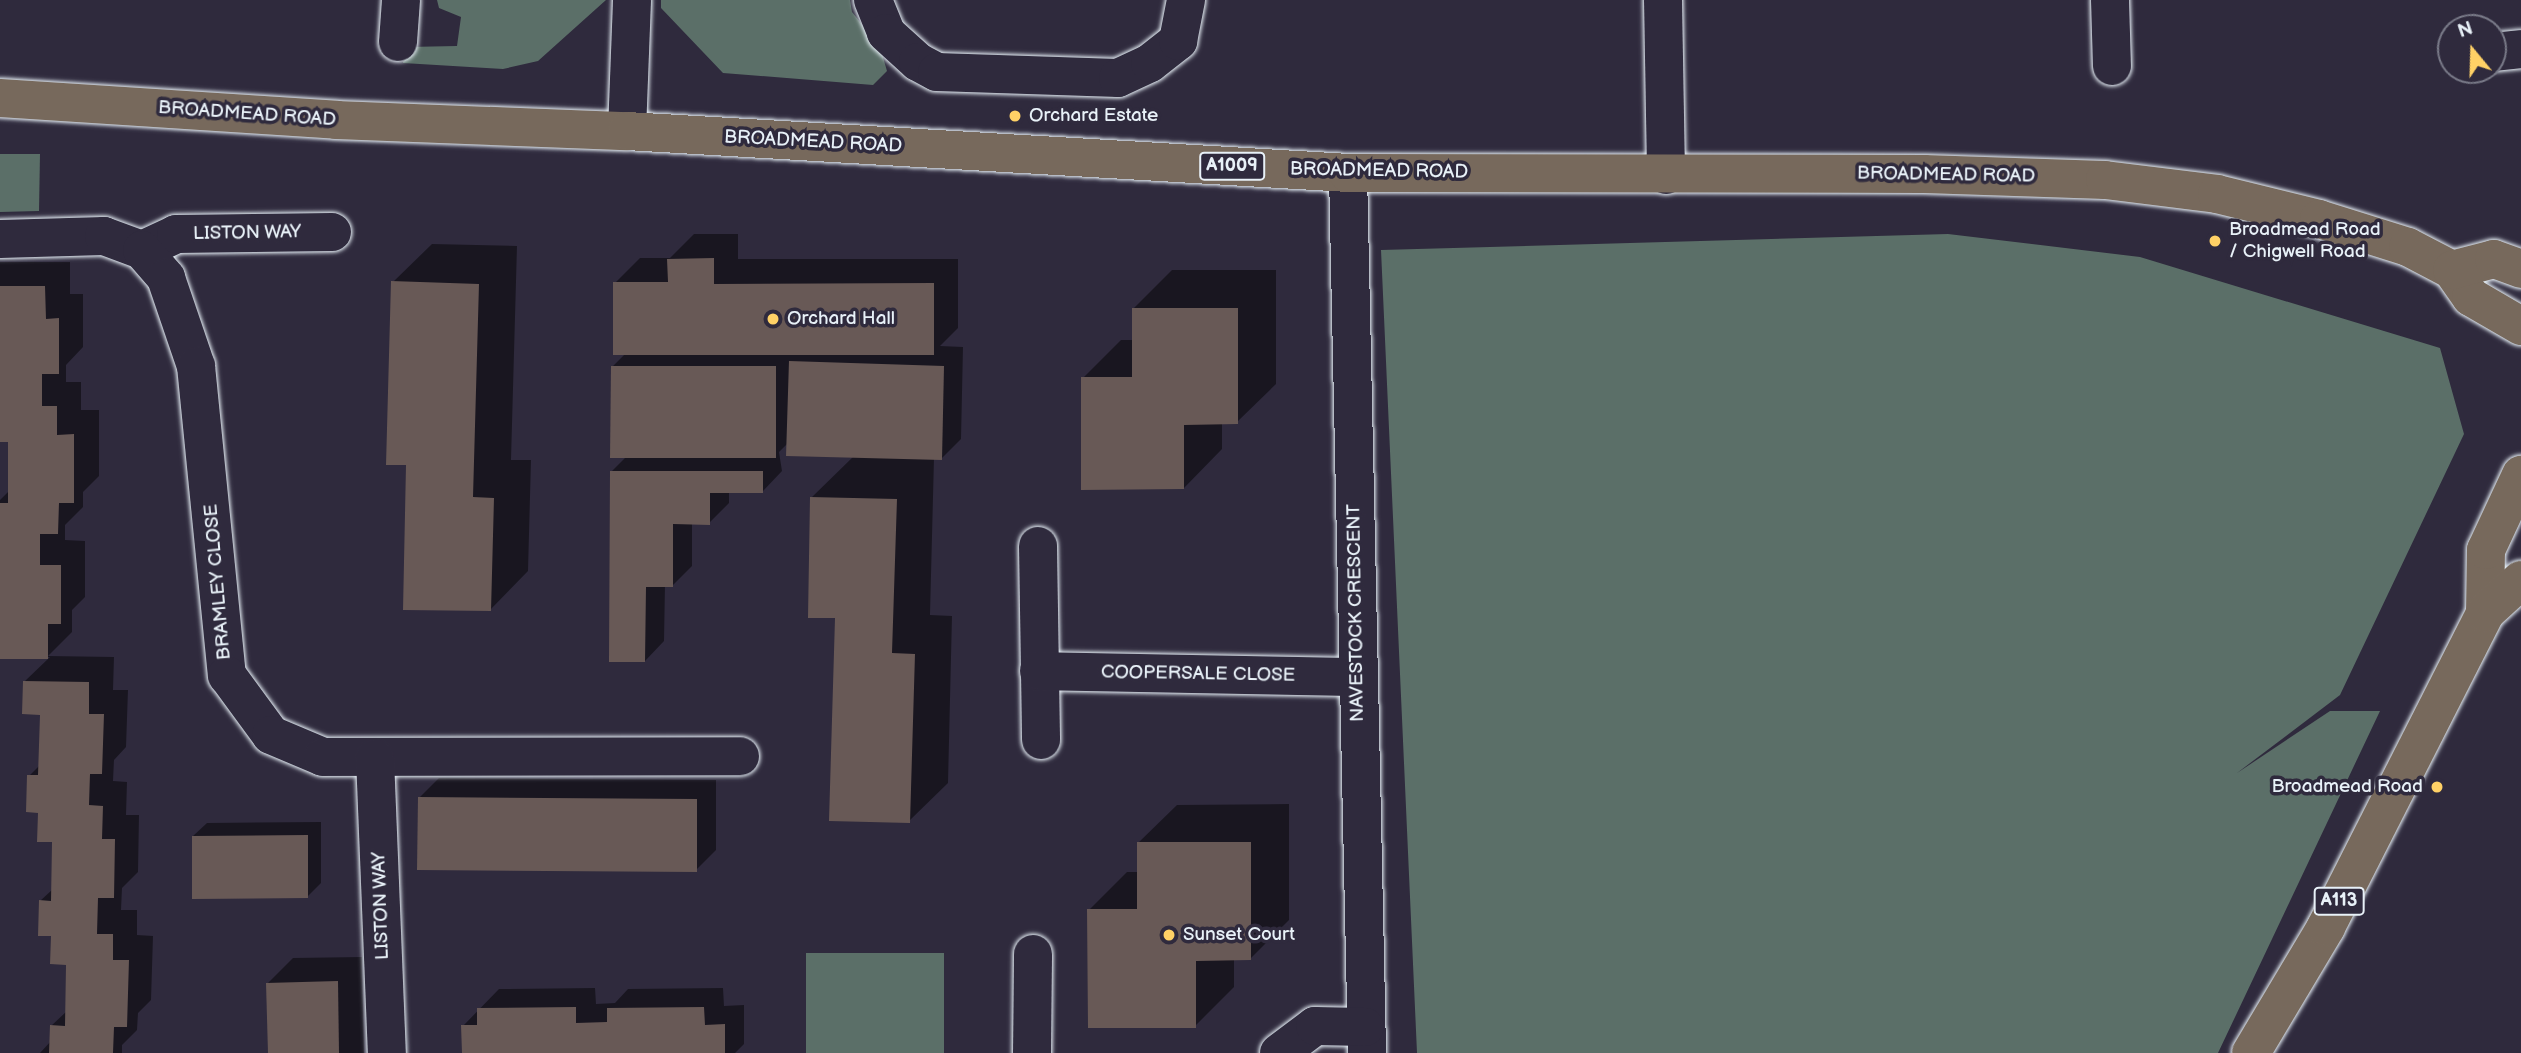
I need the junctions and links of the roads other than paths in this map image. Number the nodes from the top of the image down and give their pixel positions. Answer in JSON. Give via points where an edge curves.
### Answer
{"nodes":[{"id":1,"x":401,"y":0,"type":"edge"},
{"id":2,"x":632,"y":0,"type":"edge"},
{"id":3,"x":873,"y":0,"type":"edge"},
{"id":4,"x":1186,"y":0,"type":"edge"},
{"id":5,"x":1663,"y":0,"type":"edge"},
{"id":6,"x":2110,"y":0,"type":"edge"},
{"id":7,"x":398,"y":42,"type":"dead end"},
{"id":8,"x":2112,"y":66,"type":"dead end"},
{"id":9,"x":0,"y":98,"type":"edge"},
{"id":10,"x":627,"y":131,"type":"junction"},
{"id":11,"x":1348,"y":173,"type":"junction"},
{"id":12,"x":1665,"y":175,"type":"junction"},
{"id":13,"x":332,"y":232,"type":"dead end"},
{"id":14,"x":0,"y":239,"type":"edge"},
{"id":15,"x":142,"y":250,"type":"junction"},
{"id":16,"x":2521,"y":269,"type":"edge"},
{"id":17,"x":2452,"y":270,"type":"junction"},
{"id":18,"x":2521,"y":326,"type":"edge"},
{"id":19,"x":2521,"y":475,"type":"edge"},
{"id":20,"x":1038,"y":546,"type":"dead end"},
{"id":21,"x":2521,"y":580,"type":"edge"},
{"id":22,"x":2485,"y":613,"type":"junction"},
{"id":23,"x":1039,"y":671,"type":"junction"},
{"id":24,"x":1358,"y":677,"type":"junction"},
{"id":25,"x":1041,"y":740,"type":"dead end"},
{"id":26,"x":740,"y":755,"type":"dead end"},
{"id":27,"x":375,"y":758,"type":"junction"},
{"id":28,"x":1033,"y":954,"type":"dead end"},
{"id":29,"x":1366,"y":1040,"type":"edge"},
{"id":30,"x":387,"y":1053,"type":"edge"},
{"id":31,"x":1032,"y":1053,"type":"edge"},
{"id":32,"x":1279,"y":1053,"type":"edge"},
{"id":33,"x":2251,"y":1053,"type":"edge"}],
"edges":[{"from":1,"to":7,"type":"street"},
{"from":2,"to":10,"type":"street"},
{"from":3,"to":4,"type":"street","via":[[886,33],[918,62],[937,72],[1118,78],[1178,41]]},
{"from":5,"to":12,"type":"street"},
{"from":6,"to":8,"type":"street"},
{"from":9,"to":10,"type":"main road","name":"BROADMEAD ROAD","number":"A1009","via":[[336,120]]},
{"from":10,"to":11,"type":"main road","name":"BROADMEAD ROAD","number":"A1009"},
{"from":11,"to":12,"type":"main road","name":"BROADMEAD ROAD","number":"A1009"},
{"from":11,"to":24,"type":"street","name":"NAVESTOCK CRESCENT"},
{"from":12,"to":17,"type":"main road","name":"BROADMEAD ROAD","number":"A1009","via":[[1993,174],[2105,180],[2217,194],[2319,219],[2408,247]]},
{"from":13,"to":15,"type":"street","name":"LISTON WAY","via":[[176,234]]},
{"from":14,"to":15,"type":"street","via":[[104,236]]},
{"from":15,"to":27,"type":"street","name":"BRAMLEY CLOSE","via":[[166,278],[196,366],[227,675],[271,735],[323,757]]},
{"from":16,"to":17,"type":"main road","via":[[2494,259]]},
{"from":17,"to":18,"type":"main road","name":"BROADMEAD ROAD","number":"A1009","via":[[2472,297]]},
{"from":19,"to":22,"type":"main road","number":"A113","via":[[2486,550]]},
{"from":20,"to":23,"type":"street"},
{"from":21,"to":22,"type":"main road","number":"A113"},
{"from":22,"to":33,"type":"main road","number":"A113","via":[[2326,927]]},
{"from":23,"to":24,"type":"street","name":"COOPERSALE CLOSE"},
{"from":23,"to":25,"type":"street"},
{"from":24,"to":29,"type":"street","name":"NAVESTOCK CRESCENT"},
{"from":26,"to":27,"type":"street","name":"BRAMLEY CLOSE"},
{"from":27,"to":30,"type":"street","name":"LISTON WAY"},
{"from":28,"to":31,"type":"street"},
{"from":29,"to":32,"type":"street","via":[[1315,1026]]}]}
